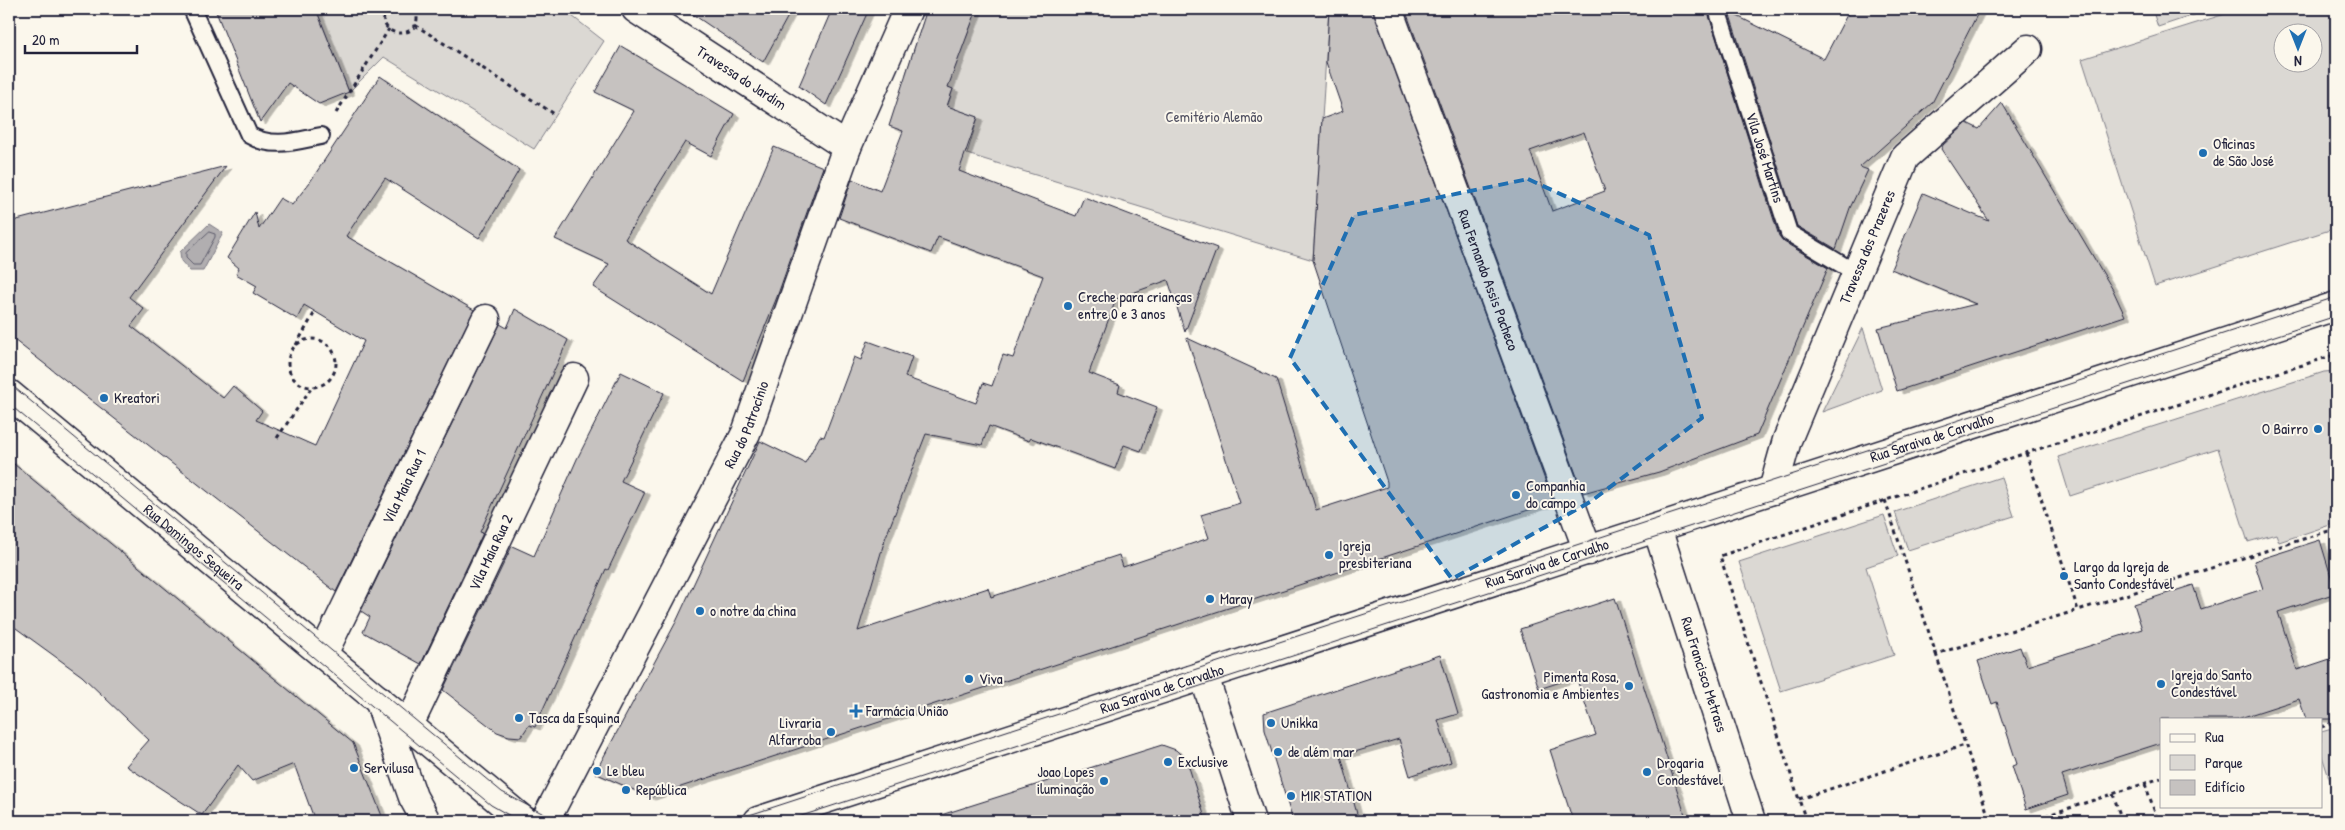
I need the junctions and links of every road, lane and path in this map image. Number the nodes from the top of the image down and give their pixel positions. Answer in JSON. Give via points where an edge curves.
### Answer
{"nodes":[{"id":1,"x":192,"y":9,"type":"edge"},
{"id":2,"x":385,"y":9,"type":"edge"},
{"id":3,"x":415,"y":9,"type":"edge"},
{"id":4,"x":636,"y":9,"type":"edge"},
{"id":5,"x":908,"y":9,"type":"edge"},
{"id":6,"x":1388,"y":9,"type":"edge"},
{"id":7,"x":1717,"y":9,"type":"edge"},
{"id":8,"x":415,"y":25,"type":"junction"},
{"id":9,"x":389,"y":29,"type":"junction"},
{"id":10,"x":2028,"y":49,"type":"dead end"},
{"id":11,"x":556,"y":115,"type":"dead end"},
{"id":12,"x":321,"y":136,"type":"joint"},
{"id":13,"x":846,"y":148,"type":"junction"},
{"id":14,"x":1856,"y":273,"type":"junction"},
{"id":15,"x":2336,"y":306,"type":"edge"},
{"id":16,"x":315,"y":312,"type":"dead end"},
{"id":17,"x":486,"y":319,"type":"dead end"},
{"id":18,"x":296,"y":345,"type":"junction"},
{"id":19,"x":2336,"y":357,"type":"edge"},
{"id":20,"x":574,"y":378,"type":"dead end"},
{"id":21,"x":312,"y":387,"type":"junction"},
{"id":22,"x":9,"y":394,"type":"edge"},
{"id":23,"x":277,"y":438,"type":"dead end"},
{"id":24,"x":2026,"y":453,"type":"junction"},
{"id":25,"x":1773,"y":490,"type":"junction"},
{"id":26,"x":1884,"y":500,"type":"junction"},
{"id":27,"x":1657,"y":528,"type":"junction"},
{"id":28,"x":2336,"y":533,"type":"edge"},
{"id":29,"x":1588,"y":551,"type":"junction"},
{"id":30,"x":2078,"y":610,"type":"junction"},
{"id":31,"x":323,"y":654,"type":"junction"},
{"id":32,"x":1936,"y":654,"type":"junction"},
{"id":33,"x":1204,"y":676,"type":"junction"},
{"id":34,"x":378,"y":700,"type":"junction"},
{"id":35,"x":2336,"y":722,"type":"edge"},
{"id":36,"x":409,"y":726,"type":"junction"},
{"id":37,"x":2322,"y":727,"type":"edge"},
{"id":38,"x":1965,"y":745,"type":"junction"},
{"id":39,"x":2160,"y":778,"type":"edge"},
{"id":40,"x":2145,"y":784,"type":"junction"},
{"id":41,"x":2113,"y":794,"type":"junction"},
{"id":42,"x":1799,"y":799,"type":"junction"},
{"id":43,"x":426,"y":821,"type":"edge"},
{"id":44,"x":524,"y":821,"type":"edge"},
{"id":45,"x":545,"y":821,"type":"edge"},
{"id":46,"x":758,"y":821,"type":"edge"},
{"id":47,"x":1251,"y":821,"type":"edge"},
{"id":48,"x":1751,"y":821,"type":"edge"},
{"id":49,"x":1806,"y":821,"type":"edge"},
{"id":50,"x":1990,"y":821,"type":"edge"},
{"id":51,"x":2030,"y":821,"type":"edge"},
{"id":52,"x":2122,"y":821,"type":"edge"},
{"id":53,"x":2158,"y":821,"type":"edge"}],
"edges":[{"from":1,"to":12,"type":"lane","via":[[249,135],[261,142],[286,143]]},
{"from":2,"to":9,"type":"path","via":[[383,19]]},
{"from":3,"to":8,"type":"path","via":[[418,17]]},
{"from":4,"to":13,"type":"street","name":"Travessa do Jardim"},
{"from":5,"to":13,"type":"street","name":"Rua do Patrocínio"},
{"from":6,"to":29,"type":"street","name":"Rua Fernando Assis Pacheco"},
{"from":7,"to":14,"type":"lane","name":"Vila José Martins","via":[[1789,233]]},
{"from":8,"to":9,"type":"path","via":[[400,34]]},
{"from":8,"to":11,"type":"path"},
{"from":9,"to":12,"type":"path"},
{"from":10,"to":14,"type":"street","name":"Travessa dos Prazeres","via":[[1905,158]]},
{"from":13,"to":45,"type":"street","name":"Rua do Patrocínio","via":[[746,433]]},
{"from":14,"to":25,"type":"street","name":"Travessa dos Prazeres","via":[[1787,440]]},
{"from":15,"to":25,"type":"street","name":"Rua Saraiva de Carvalho"},
{"from":16,"to":18,"type":"path"},
{"from":17,"to":31,"type":"street","name":"Vila Maia Rua 1"},
{"from":18,"to":21,"type":"path","via":[[288,360],[291,376],[296,382]]},
{"from":18,"to":21,"type":"path","via":[[310,339],[318,340],[325,343],[334,355],[332,376],[320,386]]},
{"from":19,"to":24,"type":"path"},
{"from":20,"to":36,"type":"street","name":"Vila Maia Rua 2"},
{"from":21,"to":23,"type":"path"},
{"from":22,"to":31,"type":"street","name":"Rua Domingos Sequeira"},
{"from":24,"to":26,"type":"path"},
{"from":24,"to":30,"type":"path"},
{"from":25,"to":27,"type":"street","name":"Rua Saraiva de Carvalho"},
{"from":26,"to":32,"type":"path"},
{"from":26,"to":42,"type":"path","via":[[1720,556]]},
{"from":27,"to":29,"type":"street","name":"Rua Saraiva de Carvalho"},
{"from":27,"to":48,"type":"street","name":"Rua Francisco Metrass"},
{"from":28,"to":30,"type":"path","via":[[2335,529]]},
{"from":29,"to":33,"type":"street","name":"Rua Saraiva de Carvalho"},
{"from":30,"to":32,"type":"path"},
{"from":31,"to":34,"type":"street","name":"Rua Domingos Sequeira"},
{"from":32,"to":38,"type":"path"},
{"from":33,"to":46,"type":"street","name":"Rua Saraiva de Carvalho"},
{"from":33,"to":47,"type":"street"},
{"from":34,"to":36,"type":"street","name":"Rua Domingos Sequeira"},
{"from":34,"to":43,"type":"street","via":[[413,797]]},
{"from":35,"to":37,"type":"path"},
{"from":36,"to":44,"type":"street","name":"Rua Domingos Sequeira"},
{"from":38,"to":42,"type":"path"},
{"from":38,"to":50,"type":"path"},
{"from":39,"to":40,"type":"path"},
{"from":40,"to":41,"type":"path"},
{"from":40,"to":53,"type":"path"},
{"from":41,"to":51,"type":"path"},
{"from":41,"to":52,"type":"path"},
{"from":42,"to":49,"type":"path"}]}
